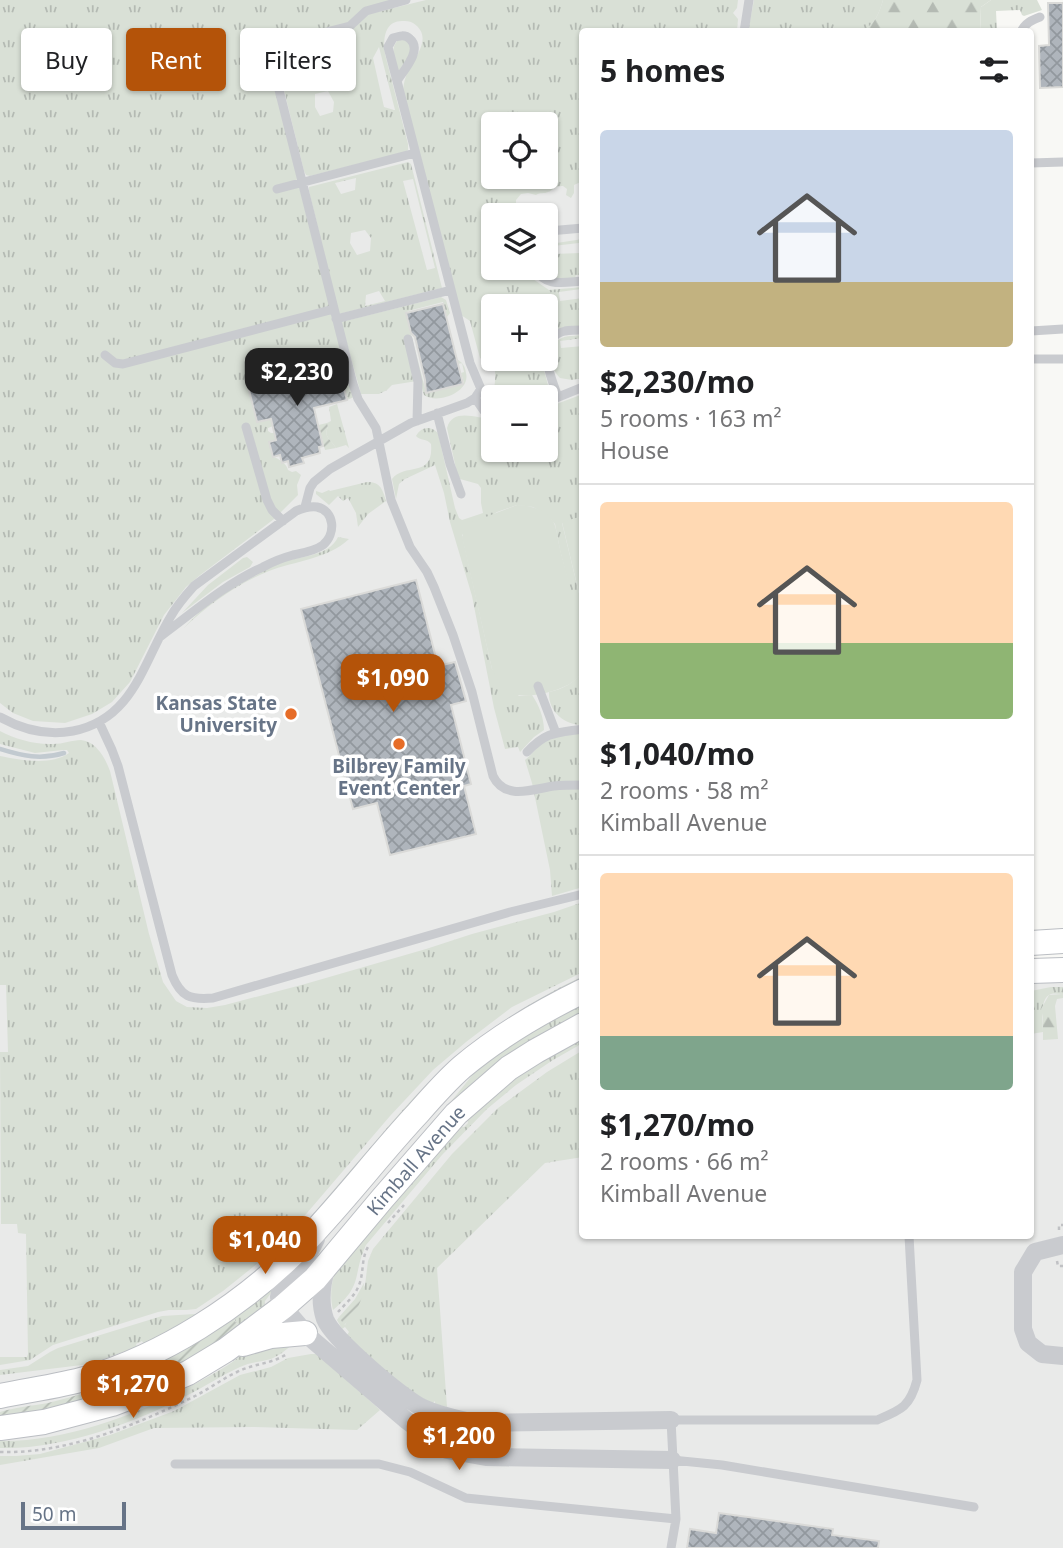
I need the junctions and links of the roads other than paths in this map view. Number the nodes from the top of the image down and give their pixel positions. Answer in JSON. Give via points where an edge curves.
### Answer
{"nodes":[{"id":1,"x":406,"y":0,"type":"edge"},
{"id":2,"x":749,"y":0,"type":"edge"},
{"id":3,"x":1041,"y":17,"type":"dead end"},
{"id":4,"x":745,"y":28,"type":"edge"},
{"id":5,"x":1023,"y":28,"type":"edge"},
{"id":6,"x":397,"y":81,"type":"junction"},
{"id":7,"x":415,"y":153,"type":"junction"},
{"id":8,"x":1063,"y":162,"type":"edge"},
{"id":9,"x":1034,"y":163,"type":"edge"},
{"id":10,"x":302,"y":183,"type":"junction"},
{"id":11,"x":277,"y":189,"type":"dead end"},
{"id":12,"x":579,"y":228,"type":"edge"},
{"id":13,"x":558,"y":229,"type":"edge"},
{"id":14,"x":546,"y":280,"type":"edge"},
{"id":15,"x":579,"y":281,"type":"edge"},
{"id":16,"x":451,"y":290,"type":"junction"},
{"id":17,"x":335,"y":314,"type":"junction"},
{"id":18,"x":1063,"y":329,"type":"edge"},
{"id":19,"x":579,"y":330,"type":"edge"},
{"id":20,"x":1034,"y":331,"type":"edge"},
{"id":21,"x":408,"y":339,"type":"dead end"},
{"id":22,"x":105,"y":355,"type":"dead end"},
{"id":23,"x":1034,"y":359,"type":"edge"},
{"id":24,"x":1063,"y":359,"type":"edge"},
{"id":25,"x":554,"y":385,"type":"edge"},
{"id":26,"x":579,"y":389,"type":"edge"},
{"id":27,"x":558,"y":397,"type":"edge"},
{"id":28,"x":475,"y":398,"type":"junction"},
{"id":29,"x":481,"y":407,"type":"edge"},
{"id":30,"x":437,"y":413,"type":"junction"},
{"id":31,"x":417,"y":421,"type":"junction"},
{"id":32,"x":246,"y":427,"type":"dead end"},
{"id":33,"x":379,"y":441,"type":"junction"},
{"id":34,"x":461,"y":494,"type":"dead end"},
{"id":35,"x":305,"y":507,"type":"junction"},
{"id":36,"x":282,"y":520,"type":"junction"},
{"id":37,"x":161,"y":636,"type":"junction"},
{"id":38,"x":538,"y":686,"type":"dead end"},
{"id":39,"x":0,"y":717,"type":"edge"},
{"id":40,"x":99,"y":722,"type":"junction"},
{"id":41,"x":579,"y":730,"type":"edge"},
{"id":42,"x":556,"y":733,"type":"junction"},
{"id":43,"x":527,"y":752,"type":"dead end"},
{"id":44,"x":579,"y":785,"type":"edge"},
{"id":45,"x":579,"y":895,"type":"edge"},
{"id":46,"x":1063,"y":941,"type":"edge"},
{"id":47,"x":1034,"y":943,"type":"edge"},
{"id":48,"x":1063,"y":955,"type":"edge"},
{"id":49,"x":1034,"y":957,"type":"edge"},
{"id":50,"x":1063,"y":970,"type":"edge"},
{"id":51,"x":1034,"y":971,"type":"edge"},
{"id":52,"x":579,"y":993,"type":"edge"},
{"id":53,"x":579,"y":1027,"type":"edge"},
{"id":54,"x":326,"y":1219,"type":"junction"},
{"id":55,"x":909,"y":1239,"type":"edge"},
{"id":56,"x":1063,"y":1245,"type":"edge"},
{"id":57,"x":328,"y":1262,"type":"junction"},
{"id":58,"x":282,"y":1307,"type":"junction"},
{"id":59,"x":305,"y":1333,"type":"junction"},
{"id":60,"x":226,"y":1350,"type":"junction"},
{"id":61,"x":1063,"y":1356,"type":"edge"},
{"id":62,"x":0,"y":1396,"type":"edge"},
{"id":63,"x":405,"y":1420,"type":"junction"},
{"id":64,"x":671,"y":1420,"type":"junction"},
{"id":65,"x":475,"y":1423,"type":"junction"},
{"id":66,"x":0,"y":1428,"type":"edge"},
{"id":67,"x":672,"y":1460,"type":"junction"},
{"id":68,"x":175,"y":1464,"type":"dead end"},
{"id":69,"x":974,"y":1507,"type":"dead end"},
{"id":70,"x":676,"y":1519,"type":"junction"},
{"id":71,"x":671,"y":1548,"type":"edge"}],
"edges":[{"from":1,"to":10,"type":"lane","via":[[366,10],[350,26],[269,48]]},
{"from":2,"to":4,"type":"lane"},
{"from":3,"to":5,"type":"lane"},
{"from":6,"to":6,"type":"lane","via":[[414,50],[412,41],[403,36],[393,38],[388,47]]},
{"from":6,"to":7,"type":"lane"},
{"from":7,"to":10,"type":"lane"},
{"from":7,"to":16,"type":"lane"},
{"from":8,"to":9,"type":"lane"},
{"from":10,"to":11,"type":"lane"},
{"from":10,"to":17,"type":"lane"},
{"from":12,"to":13,"type":"lane"},
{"from":14,"to":15,"type":"lane"},
{"from":16,"to":17,"type":"lane"},
{"from":16,"to":28,"type":"lane","via":[[481,389]]},
{"from":17,"to":22,"type":"lane","via":[[122,364]]},
{"from":17,"to":33,"type":"lane","via":[[352,384]]},
{"from":18,"to":20,"type":"lane"},
{"from":19,"to":25,"type":"lane","via":[[565,331],[550,341],[547,366]]},
{"from":21,"to":31,"type":"lane","via":[[418,382]]},
{"from":23,"to":24,"type":"lane"},
{"from":26,"to":27,"type":"lane"},
{"from":28,"to":29,"type":"lane"},
{"from":28,"to":30,"type":"lane"},
{"from":30,"to":31,"type":"lane"},
{"from":30,"to":34,"type":"lane"},
{"from":31,"to":33,"type":"lane"},
{"from":32,"to":36,"type":"lane","via":[[267,500]]},
{"from":33,"to":35,"type":"lane","via":[[322,475],[310,488]]},
{"from":33,"to":44,"type":"lane","via":[[391,500],[453,635],[497,784],[519,792]]},
{"from":35,"to":36,"type":"lane"},
{"from":35,"to":37,"type":"lane","via":[[318,507],[332,522],[332,532],[322,546],[237,580]]},
{"from":36,"to":37,"type":"lane","via":[[194,586]]},
{"from":37,"to":40,"type":"lane","via":[[127,698]]},
{"from":38,"to":42,"type":"lane"},
{"from":39,"to":40,"type":"lane","via":[[47,733]]},
{"from":40,"to":45,"type":"lane","via":[[118,766],[172,975],[186,996],[213,998]]},
{"from":41,"to":42,"type":"lane"},
{"from":42,"to":43,"type":"lane"},
{"from":46,"to":47,"type":"main road"},
{"from":48,"to":49,"type":"main road"},
{"from":50,"to":51,"type":"main road"},
{"from":52,"to":54,"type":"main road","name":"Kimball Avenue","via":[[528,1020],[461,1068]]},
{"from":53,"to":57,"type":"main road","name":"Kimball Avenue","via":[[509,1069],[456,1114]]},
{"from":54,"to":58,"type":"street","via":[[302,1267],[281,1287]]},
{"from":54,"to":62,"type":"main road","name":"Kimball Avenue","via":[[244,1296],[179,1339],[98,1375]]},
{"from":55,"to":64,"type":"lane","via":[[917,1380],[902,1409],[877,1420]]},
{"from":56,"to":61,"type":"street","via":[[1035,1252],[1023,1272],[1023,1329],[1028,1343],[1042,1354]]},
{"from":57,"to":58,"type":"main road","name":"Kimball Avenue"},
{"from":57,"to":65,"type":"street","via":[[322,1282],[324,1313],[346,1346],[422,1408]]},
{"from":58,"to":59,"type":"street"},
{"from":58,"to":60,"type":"main road","name":"Kimball Avenue"},
{"from":59,"to":60,"type":"main road","via":[[267,1336]]},
{"from":59,"to":63,"type":"street"},
{"from":60,"to":66,"type":"main road","name":"Kimball Avenue","via":[[188,1373],[112,1404]]},
{"from":63,"to":65,"type":"street","via":[[434,1426]]},
{"from":63,"to":67,"type":"street","via":[[447,1450],[486,1457]]},
{"from":64,"to":65,"type":"street"},
{"from":64,"to":67,"type":"lane"},
{"from":67,"to":69,"type":"lane"},
{"from":67,"to":70,"type":"lane"},
{"from":68,"to":70,"type":"lane","via":[[379,1464],[410,1472],[466,1498]]},
{"from":70,"to":71,"type":"lane"}]}
